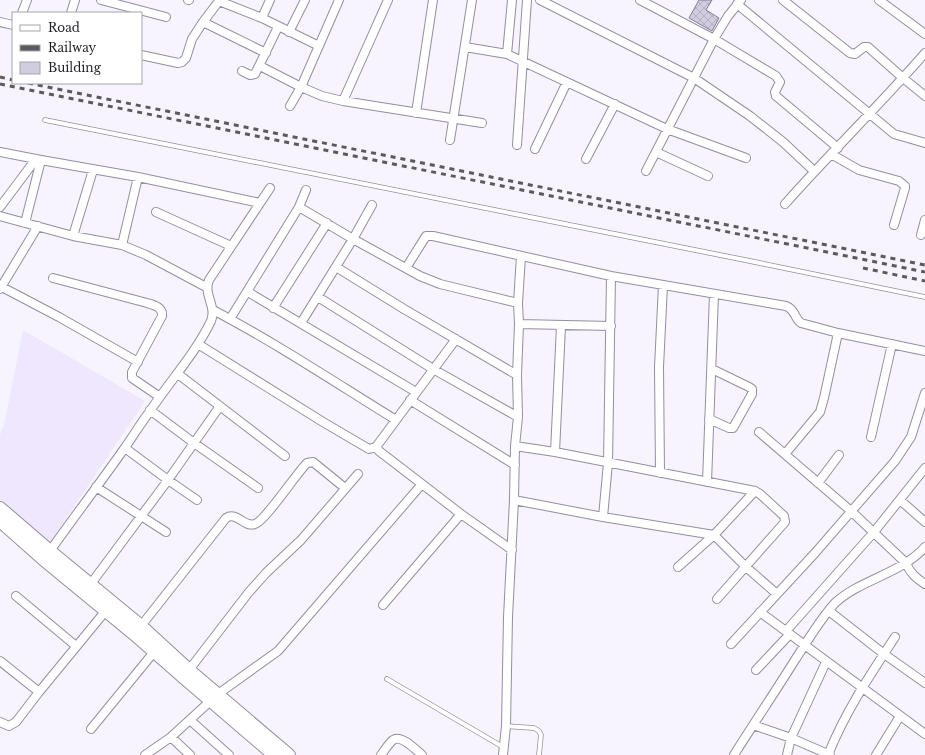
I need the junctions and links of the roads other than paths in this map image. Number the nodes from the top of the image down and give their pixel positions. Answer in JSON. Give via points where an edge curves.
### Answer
{"nodes":[{"id":1,"x":27,"y":0,"type":"edge"},
{"id":2,"x":75,"y":0,"type":"edge"},
{"id":3,"x":270,"y":0,"type":"edge"},
{"id":4,"x":305,"y":0,"type":"edge"},
{"id":5,"x":339,"y":0,"type":"edge"},
{"id":6,"x":388,"y":0,"type":"edge"},
{"id":7,"x":433,"y":0,"type":"edge"},
{"id":8,"x":472,"y":0,"type":"edge"},
{"id":9,"x":512,"y":0,"type":"edge"},
{"id":10,"x":527,"y":0,"type":"edge"},
{"id":11,"x":540,"y":0,"type":"edge"},
{"id":12,"x":640,"y":0,"type":"edge"},
{"id":13,"x":783,"y":0,"type":"edge"},
{"id":14,"x":879,"y":0,"type":"edge"},
{"id":15,"x":106,"y":1,"type":"edge"},
{"id":16,"x":225,"y":1,"type":"edge"},
{"id":17,"x":739,"y":2,"type":"edge"},
{"id":18,"x":22,"y":12,"type":"edge"},
{"id":19,"x":71,"y":12,"type":"edge"},
{"id":20,"x":166,"y":17,"type":"dead end"},
{"id":21,"x":262,"y":18,"type":"junction"},
{"id":22,"x":0,"y":22,"type":"edge"},
{"id":23,"x":203,"y":22,"type":"junction"},
{"id":24,"x":12,"y":25,"type":"edge"},
{"id":25,"x":278,"y":27,"type":"junction"},
{"id":26,"x":289,"y":32,"type":"junction"},
{"id":27,"x":925,"y":34,"type":"edge"},
{"id":28,"x":714,"y":39,"type":"junction"},
{"id":29,"x":319,"y":46,"type":"junction"},
{"id":30,"x":465,"y":47,"type":"junction"},
{"id":31,"x":266,"y":53,"type":"junction"},
{"id":32,"x":925,"y":53,"type":"edge"},
{"id":33,"x":507,"y":54,"type":"junction"},
{"id":34,"x":142,"y":55,"type":"edge"},
{"id":35,"x":523,"y":62,"type":"junction"},
{"id":36,"x":260,"y":66,"type":"junction"},
{"id":37,"x":242,"y":71,"type":"dead end"},
{"id":38,"x":694,"y":78,"type":"junction"},
{"id":39,"x":903,"y":78,"type":"junction"},
{"id":40,"x":567,"y":82,"type":"junction"},
{"id":41,"x":301,"y":88,"type":"junction"},
{"id":42,"x":925,"y":96,"type":"edge"},
{"id":43,"x":343,"y":101,"type":"junction"},
{"id":44,"x":615,"y":104,"type":"junction"},
{"id":45,"x":290,"y":106,"type":"dead end"},
{"id":46,"x":416,"y":113,"type":"junction"},
{"id":47,"x":869,"y":114,"type":"junction"},
{"id":48,"x":45,"y":120,"type":"dead end"},
{"id":49,"x":454,"y":120,"type":"junction"},
{"id":50,"x":482,"y":123,"type":"dead end"},
{"id":51,"x":668,"y":129,"type":"junction"},
{"id":52,"x":450,"y":140,"type":"dead end"},
{"id":53,"x":925,"y":143,"type":"edge"},
{"id":54,"x":517,"y":145,"type":"dead end"},
{"id":55,"x":838,"y":148,"type":"junction"},
{"id":56,"x":535,"y":149,"type":"dead end"},
{"id":57,"x":0,"y":152,"type":"edge"},
{"id":58,"x":656,"y":152,"type":"junction"},
{"id":59,"x":831,"y":154,"type":"junction"},
{"id":60,"x":746,"y":158,"type":"dead end"},
{"id":61,"x":586,"y":159,"type":"dead end"},
{"id":62,"x":38,"y":160,"type":"junction"},
{"id":63,"x":93,"y":170,"type":"junction"},
{"id":64,"x":646,"y":171,"type":"dead end"},
{"id":65,"x":814,"y":171,"type":"junction"},
{"id":66,"x":708,"y":176,"type":"dead end"},
{"id":67,"x":138,"y":177,"type":"junction"},
{"id":68,"x":270,"y":188,"type":"dead end"},
{"id":69,"x":306,"y":190,"type":"dead end"},
{"id":70,"x":260,"y":203,"type":"junction"},
{"id":71,"x":785,"y":204,"type":"dead end"},
{"id":72,"x":372,"y":205,"type":"dead end"},
{"id":73,"x":299,"y":206,"type":"junction"},
{"id":74,"x":0,"y":207,"type":"edge"},
{"id":75,"x":156,"y":212,"type":"dead end"},
{"id":76,"x":0,"y":216,"type":"edge"},
{"id":77,"x":925,"y":220,"type":"edge"},
{"id":78,"x":25,"y":223,"type":"junction"},
{"id":79,"x":327,"y":223,"type":"junction"},
{"id":80,"x":38,"y":226,"type":"junction"},
{"id":81,"x":894,"y":226,"type":"dead end"},
{"id":82,"x":921,"y":235,"type":"dead end"},
{"id":83,"x":73,"y":236,"type":"junction"},
{"id":84,"x":353,"y":239,"type":"junction"},
{"id":85,"x":122,"y":246,"type":"junction"},
{"id":86,"x":231,"y":246,"type":"junction"},
{"id":87,"x":521,"y":256,"type":"junction"},
{"id":88,"x":336,"y":267,"type":"junction"},
{"id":89,"x":406,"y":268,"type":"junction"},
{"id":90,"x":611,"y":276,"type":"junction"},
{"id":91,"x":53,"y":278,"type":"dead end"},
{"id":92,"x":206,"y":286,"type":"junction"},
{"id":93,"x":663,"y":286,"type":"junction"},
{"id":94,"x":0,"y":287,"type":"edge"},
{"id":95,"x":248,"y":292,"type":"junction"},
{"id":96,"x":714,"y":294,"type":"junction"},
{"id":97,"x":318,"y":297,"type":"junction"},
{"id":98,"x":925,"y":297,"type":"edge"},
{"id":99,"x":518,"y":303,"type":"junction"},
{"id":100,"x":272,"y":308,"type":"junction"},
{"id":101,"x":213,"y":310,"type":"junction"},
{"id":102,"x":230,"y":319,"type":"junction"},
{"id":103,"x":301,"y":324,"type":"junction"},
{"id":104,"x":520,"y":324,"type":"junction"},
{"id":105,"x":561,"y":326,"type":"junction"},
{"id":106,"x":611,"y":326,"type":"junction"},
{"id":107,"x":838,"y":333,"type":"junction"},
{"id":108,"x":456,"y":339,"type":"junction"},
{"id":109,"x":198,"y":344,"type":"junction"},
{"id":110,"x":892,"y":344,"type":"junction"},
{"id":111,"x":925,"y":351,"type":"edge"},
{"id":112,"x":138,"y":362,"type":"junction"},
{"id":113,"x":433,"y":369,"type":"junction"},
{"id":114,"x":712,"y":369,"type":"junction"},
{"id":115,"x":178,"y":374,"type":"junction"},
{"id":116,"x":517,"y":375,"type":"junction"},
{"id":117,"x":416,"y":392,"type":"junction"},
{"id":118,"x":925,"y":393,"type":"edge"},
{"id":119,"x":160,"y":397,"type":"junction"},
{"id":120,"x":410,"y":400,"type":"junction"},
{"id":121,"x":220,"y":406,"type":"junction"},
{"id":122,"x":150,"y":410,"type":"junction"},
{"id":123,"x":518,"y":417,"type":"junction"},
{"id":124,"x":709,"y":419,"type":"junction"},
{"id":125,"x":396,"y":420,"type":"junction"},
{"id":126,"x":759,"y":432,"type":"dead end"},
{"id":127,"x":871,"y":437,"type":"dead end"},
{"id":128,"x":194,"y":443,"type":"junction"},
{"id":129,"x":515,"y":446,"type":"junction"},
{"id":130,"x":376,"y":447,"type":"junction"},
{"id":131,"x":125,"y":448,"type":"junction"},
{"id":132,"x":555,"y":452,"type":"junction"},
{"id":133,"x":784,"y":454,"type":"junction"},
{"id":134,"x":839,"y":455,"type":"dead end"},
{"id":135,"x":285,"y":456,"type":"dead end"},
{"id":136,"x":608,"y":463,"type":"junction"},
{"id":137,"x":515,"y":465,"type":"junction"},
{"id":138,"x":925,"y":468,"type":"edge"},
{"id":139,"x":660,"y":473,"type":"junction"},
{"id":140,"x":358,"y":474,"type":"dead end"},
{"id":141,"x":168,"y":480,"type":"junction"},
{"id":142,"x":707,"y":482,"type":"junction"},
{"id":143,"x":818,"y":483,"type":"junction"},
{"id":144,"x":422,"y":484,"type":"junction"},
{"id":145,"x":96,"y":487,"type":"junction"},
{"id":146,"x":258,"y":488,"type":"dead end"},
{"id":147,"x":345,"y":488,"type":"junction"},
{"id":148,"x":755,"y":491,"type":"junction"},
{"id":149,"x":197,"y":500,"type":"dead end"},
{"id":150,"x":514,"y":500,"type":"junction"},
{"id":151,"x":900,"y":500,"type":"junction"},
{"id":152,"x":0,"y":508,"type":"edge"},
{"id":153,"x":851,"y":511,"type":"junction"},
{"id":154,"x":461,"y":514,"type":"junction"},
{"id":155,"x":140,"y":515,"type":"junction"},
{"id":156,"x":603,"y":516,"type":"junction"},
{"id":157,"x":0,"y":521,"type":"edge"},
{"id":158,"x":925,"y":522,"type":"edge"},
{"id":159,"x":166,"y":532,"type":"dead end"},
{"id":160,"x":874,"y":532,"type":"junction"},
{"id":161,"x":714,"y":535,"type":"junction"},
{"id":162,"x":512,"y":550,"type":"junction"},
{"id":163,"x":50,"y":552,"type":"junction"},
{"id":164,"x":923,"y":552,"type":"edge"},
{"id":165,"x":906,"y":563,"type":"junction"},
{"id":166,"x":678,"y":567,"type":"dead end"},
{"id":167,"x":746,"y":567,"type":"junction"},
{"id":168,"x":925,"y":584,"type":"edge"},
{"id":169,"x":90,"y":585,"type":"junction"},
{"id":170,"x":777,"y":594,"type":"junction"},
{"id":171,"x":16,"y":596,"type":"dead end"},
{"id":172,"x":717,"y":599,"type":"dead end"},
{"id":173,"x":383,"y":605,"type":"dead end"},
{"id":174,"x":109,"y":607,"type":"junction"},
{"id":175,"x":829,"y":611,"type":"junction"},
{"id":176,"x":760,"y":612,"type":"junction"},
{"id":177,"x":140,"y":626,"type":"junction"},
{"id":178,"x":788,"y":632,"type":"junction"},
{"id":179,"x":895,"y":637,"type":"dead end"},
{"id":180,"x":731,"y":644,"type":"dead end"},
{"id":181,"x":76,"y":646,"type":"junction"},
{"id":182,"x":804,"y":646,"type":"junction"},
{"id":183,"x":154,"y":652,"type":"junction"},
{"id":184,"x":884,"y":654,"type":"junction"},
{"id":185,"x":0,"y":661,"type":"edge"},
{"id":186,"x":826,"y":662,"type":"junction"},
{"id":187,"x":189,"y":670,"type":"junction"},
{"id":188,"x":756,"y":670,"type":"dead end"},
{"id":189,"x":387,"y":679,"type":"dead end"},
{"id":190,"x":925,"y":683,"type":"edge"},
{"id":191,"x":862,"y":687,"type":"junction"},
{"id":192,"x":39,"y":692,"type":"junction"},
{"id":193,"x":214,"y":697,"type":"junction"},
{"id":194,"x":900,"y":716,"type":"junction"},
{"id":195,"x":190,"y":720,"type":"junction"},
{"id":196,"x":0,"y":722,"type":"edge"},
{"id":197,"x":753,"y":725,"type":"junction"},
{"id":198,"x":506,"y":726,"type":"junction"},
{"id":199,"x":91,"y":729,"type":"dead end"},
{"id":200,"x":925,"y":734,"type":"edge"},
{"id":201,"x":171,"y":737,"type":"junction"},
{"id":202,"x":790,"y":738,"type":"junction"},
{"id":203,"x":503,"y":751,"type":"edge"},
{"id":204,"x":149,"y":754,"type":"edge"},
{"id":205,"x":190,"y":755,"type":"edge"},
{"id":206,"x":229,"y":755,"type":"edge"},
{"id":207,"x":274,"y":755,"type":"edge"},
{"id":208,"x":289,"y":755,"type":"edge"},
{"id":209,"x":381,"y":755,"type":"edge"},
{"id":210,"x":422,"y":755,"type":"edge"},
{"id":211,"x":539,"y":755,"type":"edge"},
{"id":212,"x":734,"y":755,"type":"edge"},
{"id":213,"x":787,"y":755,"type":"edge"},
{"id":214,"x":829,"y":755,"type":"edge"},
{"id":215,"x":876,"y":755,"type":"edge"}],
"edges":[{"from":1,"to":18,"type":"street"},
{"from":2,"to":19,"type":"street"},
{"from":3,"to":21,"type":"street"},
{"from":4,"to":26,"type":"street"},
{"from":5,"to":29,"type":"street"},
{"from":6,"to":43,"type":"street"},
{"from":7,"to":46,"type":"street"},
{"from":8,"to":30,"type":"street"},
{"from":9,"to":33,"type":"street"},
{"from":10,"to":35,"type":"street"},
{"from":11,"to":38,"type":"street"},
{"from":12,"to":28,"type":"street"},
{"from":13,"to":39,"type":"street","via":[[850,53],[855,54],[868,47]]},
{"from":14,"to":27,"type":"street"},
{"from":15,"to":20,"type":"street"},
{"from":16,"to":21,"type":"street"},
{"from":16,"to":23,"type":"street","via":[[218,2]]},
{"from":17,"to":28,"type":"street"},
{"from":17,"to":47,"type":"street"},
{"from":21,"to":25,"type":"street"},
{"from":22,"to":24,"type":"street"},
{"from":23,"to":31,"type":"street"},
{"from":23,"to":34,"type":"street","via":[[182,62]]},
{"from":25,"to":26,"type":"street"},
{"from":25,"to":31,"type":"street"},
{"from":26,"to":29,"type":"street"},
{"from":28,"to":38,"type":"street"},
{"from":28,"to":55,"type":"street","via":[[778,78],[780,82],[775,92],[776,96]]},
{"from":29,"to":41,"type":"street"},
{"from":30,"to":33,"type":"street"},
{"from":30,"to":49,"type":"street"},
{"from":31,"to":36,"type":"street"},
{"from":32,"to":39,"type":"street"},
{"from":33,"to":35,"type":"street"},
{"from":35,"to":40,"type":"street"},
{"from":35,"to":54,"type":"street"},
{"from":36,"to":37,"type":"street","via":[[254,75]]},
{"from":36,"to":41,"type":"street"},
{"from":38,"to":51,"type":"street"},
{"from":38,"to":65,"type":"street","via":[[750,116]]},
{"from":39,"to":42,"type":"street"},
{"from":39,"to":47,"type":"street"},
{"from":40,"to":44,"type":"street"},
{"from":40,"to":56,"type":"street"},
{"from":41,"to":43,"type":"street"},
{"from":41,"to":45,"type":"street"},
{"from":43,"to":46,"type":"street"},
{"from":44,"to":51,"type":"street"},
{"from":44,"to":61,"type":"street"},
{"from":46,"to":49,"type":"street"},
{"from":47,"to":53,"type":"street","via":[[894,134]]},
{"from":47,"to":55,"type":"street"},
{"from":48,"to":98,"type":"lane"},
{"from":49,"to":50,"type":"street"},
{"from":49,"to":52,"type":"street"},
{"from":51,"to":58,"type":"street"},
{"from":51,"to":60,"type":"street"},
{"from":55,"to":59,"type":"street"},
{"from":57,"to":62,"type":"street"},
{"from":58,"to":64,"type":"street"},
{"from":58,"to":66,"type":"street"},
{"from":59,"to":65,"type":"street"},
{"from":59,"to":81,"type":"street","via":[[859,170],[899,181],[905,186]]},
{"from":62,"to":63,"type":"street"},
{"from":62,"to":74,"type":"street"},
{"from":62,"to":78,"type":"street"},
{"from":63,"to":67,"type":"street"},
{"from":63,"to":83,"type":"street"},
{"from":65,"to":71,"type":"street"},
{"from":67,"to":70,"type":"street"},
{"from":67,"to":85,"type":"street"},
{"from":68,"to":70,"type":"street"},
{"from":69,"to":73,"type":"street"},
{"from":70,"to":86,"type":"street"},
{"from":72,"to":84,"type":"street"},
{"from":73,"to":79,"type":"street"},
{"from":73,"to":95,"type":"street"},
{"from":75,"to":86,"type":"street"},
{"from":76,"to":78,"type":"street"},
{"from":77,"to":82,"type":"street"},
{"from":78,"to":80,"type":"street"},
{"from":79,"to":84,"type":"street"},
{"from":79,"to":100,"type":"street"},
{"from":80,"to":83,"type":"street"},
{"from":80,"to":94,"type":"street"},
{"from":83,"to":85,"type":"street"},
{"from":84,"to":88,"type":"street"},
{"from":84,"to":89,"type":"street"},
{"from":85,"to":92,"type":"street","via":[[146,255]]},
{"from":86,"to":92,"type":"street"},
{"from":87,"to":89,"type":"street","via":[[426,236]]},
{"from":87,"to":90,"type":"street"},
{"from":87,"to":99,"type":"street"},
{"from":88,"to":97,"type":"street"},
{"from":88,"to":108,"type":"street"},
{"from":89,"to":99,"type":"street","via":[[440,284]]},
{"from":90,"to":93,"type":"street"},
{"from":90,"to":106,"type":"street"},
{"from":91,"to":112,"type":"street","via":[[161,309],[162,316]]},
{"from":92,"to":101,"type":"street"},
{"from":93,"to":96,"type":"street"},
{"from":93,"to":139,"type":"street","via":[[659,367]]},
{"from":94,"to":112,"type":"street"},
{"from":95,"to":100,"type":"street"},
{"from":95,"to":102,"type":"street"},
{"from":96,"to":107,"type":"street","via":[[786,306],[792,309],[800,322]]},
{"from":96,"to":114,"type":"street"},
{"from":97,"to":103,"type":"street"},
{"from":97,"to":113,"type":"street"},
{"from":99,"to":104,"type":"street"},
{"from":100,"to":103,"type":"street"},
{"from":101,"to":102,"type":"street"},
{"from":101,"to":109,"type":"street","via":[[211,321]]},
{"from":102,"to":125,"type":"street"},
{"from":103,"to":117,"type":"street"},
{"from":104,"to":105,"type":"street"},
{"from":104,"to":116,"type":"street"},
{"from":105,"to":106,"type":"street"},
{"from":105,"to":132,"type":"street"},
{"from":106,"to":136,"type":"street"},
{"from":107,"to":110,"type":"street"},
{"from":107,"to":133,"type":"street","via":[[820,412]]},
{"from":108,"to":113,"type":"street"},
{"from":108,"to":116,"type":"street"},
{"from":109,"to":115,"type":"street"},
{"from":109,"to":130,"type":"street","via":[[367,448]]},
{"from":110,"to":111,"type":"street"},
{"from":110,"to":127,"type":"street"},
{"from":112,"to":119,"type":"street","via":[[132,372],[132,378]]},
{"from":113,"to":117,"type":"street"},
{"from":113,"to":123,"type":"street"},
{"from":114,"to":124,"type":"street"},
{"from":114,"to":124,"type":"street","via":[[749,387],[752,394],[733,428]]},
{"from":115,"to":119,"type":"street"},
{"from":115,"to":121,"type":"street"},
{"from":116,"to":123,"type":"street"},
{"from":117,"to":120,"type":"street"},
{"from":118,"to":153,"type":"street","via":[[906,447]]},
{"from":119,"to":122,"type":"street"},
{"from":120,"to":125,"type":"street"},
{"from":120,"to":137,"type":"street"},
{"from":121,"to":128,"type":"street"},
{"from":121,"to":135,"type":"street"},
{"from":122,"to":128,"type":"street"},
{"from":122,"to":131,"type":"street"},
{"from":123,"to":129,"type":"street"},
{"from":124,"to":142,"type":"street"},
{"from":125,"to":130,"type":"street"},
{"from":126,"to":133,"type":"street"},
{"from":128,"to":141,"type":"street"},
{"from":128,"to":146,"type":"street"},
{"from":129,"to":132,"type":"street"},
{"from":129,"to":137,"type":"street"},
{"from":130,"to":144,"type":"street"},
{"from":131,"to":141,"type":"street"},
{"from":131,"to":145,"type":"street"},
{"from":132,"to":136,"type":"street"},
{"from":133,"to":143,"type":"street"},
{"from":134,"to":143,"type":"street"},
{"from":136,"to":139,"type":"street"},
{"from":136,"to":156,"type":"street"},
{"from":137,"to":150,"type":"street"},
{"from":138,"to":151,"type":"street"},
{"from":139,"to":142,"type":"street"},
{"from":140,"to":147,"type":"street"},
{"from":141,"to":149,"type":"street"},
{"from":141,"to":155,"type":"street"},
{"from":142,"to":148,"type":"street"},
{"from":143,"to":153,"type":"street"},
{"from":144,"to":154,"type":"street"},
{"from":144,"to":193,"type":"street","via":[[278,651]]},
{"from":145,"to":155,"type":"street"},
{"from":145,"to":163,"type":"street"},
{"from":147,"to":177,"type":"street","via":[[313,462],[307,463],[255,524],[228,516]]},
{"from":147,"to":187,"type":"street","via":[[301,540],[249,592]]},
{"from":148,"to":161,"type":"street"},
{"from":148,"to":167,"type":"street","via":[[785,519]]},
{"from":150,"to":156,"type":"street"},
{"from":150,"to":162,"type":"street"},
{"from":151,"to":158,"type":"street"},
{"from":151,"to":160,"type":"street"},
{"from":152,"to":163,"type":"main road"},
{"from":153,"to":160,"type":"street"},
{"from":153,"to":170,"type":"street"},
{"from":154,"to":162,"type":"street"},
{"from":154,"to":173,"type":"street"},
{"from":155,"to":159,"type":"street"},
{"from":155,"to":169,"type":"street"},
{"from":156,"to":161,"type":"street"},
{"from":157,"to":174,"type":"main road"},
{"from":160,"to":165,"type":"street"},
{"from":160,"to":178,"type":"street"},
{"from":161,"to":166,"type":"street"},
{"from":161,"to":167,"type":"street"},
{"from":162,"to":198,"type":"street"},
{"from":163,"to":169,"type":"main road"},
{"from":164,"to":165,"type":"street"},
{"from":165,"to":168,"type":"street","via":[[909,571]]},
{"from":165,"to":175,"type":"street","via":[[848,594]]},
{"from":167,"to":170,"type":"street"},
{"from":167,"to":172,"type":"street"},
{"from":169,"to":174,"type":"main road"},
{"from":170,"to":176,"type":"street"},
{"from":171,"to":181,"type":"street"},
{"from":174,"to":177,"type":"main road"},
{"from":174,"to":181,"type":"street"},
{"from":174,"to":183,"type":"main road"},
{"from":175,"to":182,"type":"street"},
{"from":175,"to":184,"type":"street"},
{"from":176,"to":178,"type":"street"},
{"from":176,"to":180,"type":"street"},
{"from":177,"to":187,"type":"main road"},
{"from":178,"to":182,"type":"street"},
{"from":178,"to":188,"type":"street"},
{"from":179,"to":184,"type":"street"},
{"from":181,"to":192,"type":"street"},
{"from":182,"to":186,"type":"street"},
{"from":182,"to":197,"type":"street"},
{"from":183,"to":193,"type":"main road"},
{"from":183,"to":199,"type":"street"},
{"from":184,"to":190,"type":"street"},
{"from":184,"to":191,"type":"street"},
{"from":185,"to":192,"type":"street"},
{"from":186,"to":191,"type":"street"},
{"from":186,"to":202,"type":"street"},
{"from":187,"to":193,"type":"main road"},
{"from":189,"to":203,"type":"lane"},
{"from":191,"to":194,"type":"street"},
{"from":191,"to":214,"type":"street"},
{"from":192,"to":196,"type":"street","via":[[16,722],[6,726]]},
{"from":193,"to":195,"type":"street"},
{"from":193,"to":207,"type":"main road"},
{"from":193,"to":208,"type":"main road"},
{"from":194,"to":200,"type":"street"},
{"from":194,"to":215,"type":"street"},
{"from":195,"to":201,"type":"street"},
{"from":195,"to":206,"type":"street"},
{"from":197,"to":202,"type":"street"},
{"from":197,"to":212,"type":"street"},
{"from":198,"to":203,"type":"street"},
{"from":198,"to":211,"type":"lane","via":[[534,728],[539,731]]},
{"from":201,"to":204,"type":"street"},
{"from":201,"to":205,"type":"street"},
{"from":202,"to":213,"type":"street"},
{"from":202,"to":214,"type":"street"},
{"from":209,"to":210,"type":"street","via":[[393,740],[397,739],[405,741]]}]}
